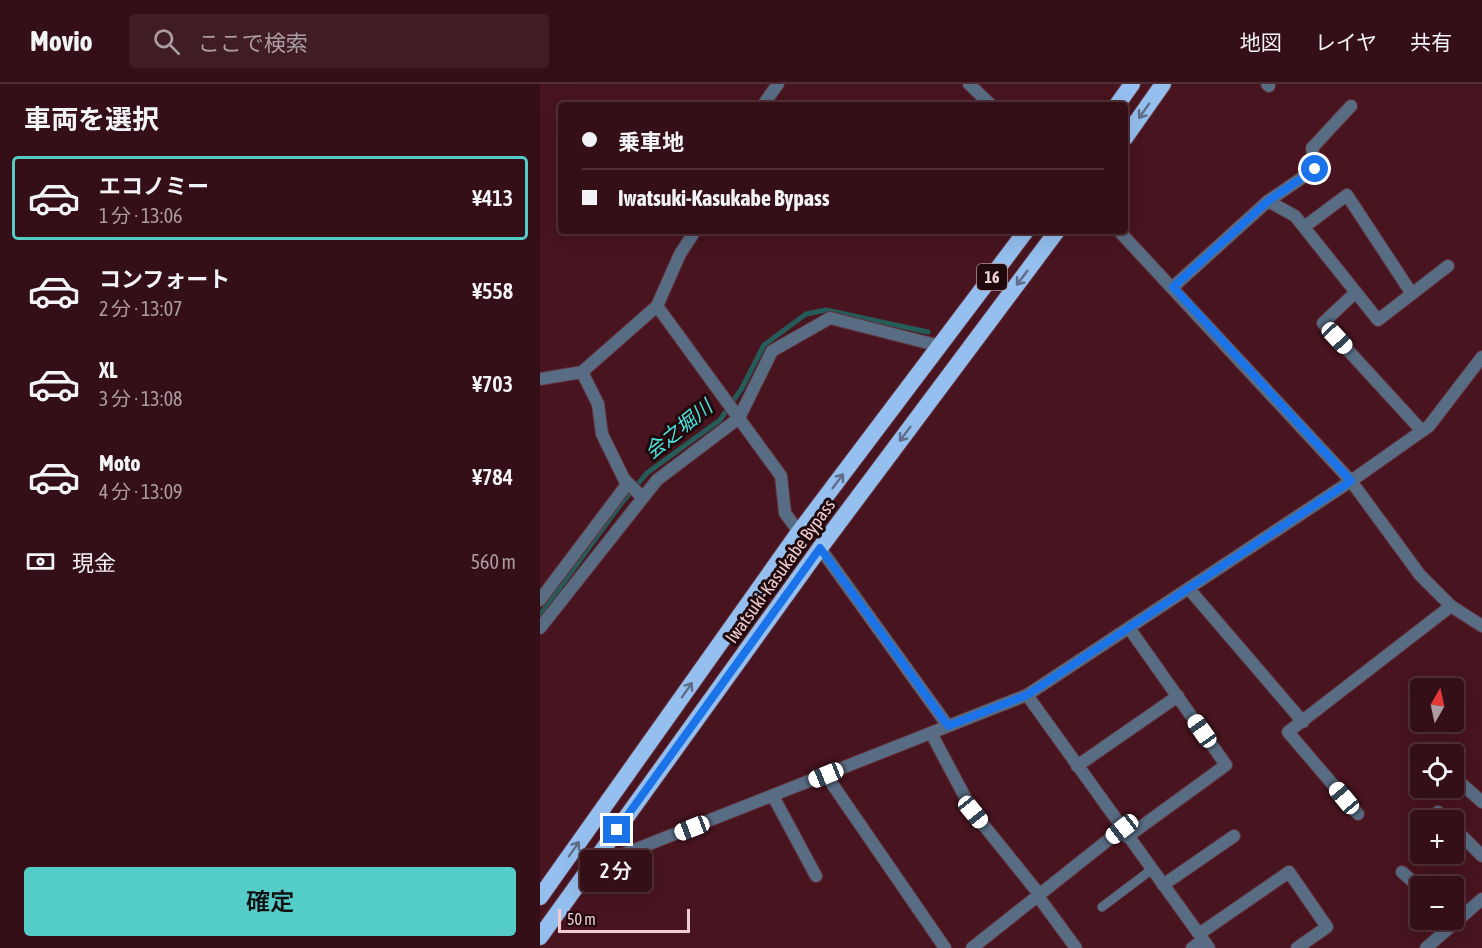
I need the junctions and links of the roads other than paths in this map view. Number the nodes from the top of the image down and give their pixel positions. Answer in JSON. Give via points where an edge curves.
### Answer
{"nodes":[{"id":1,"x":778,"y":84,"type":"edge"},
{"id":2,"x":969,"y":84,"type":"edge"},
{"id":3,"x":1132,"y":84,"type":"edge"},
{"id":4,"x":1163,"y":84,"type":"edge"},
{"id":5,"x":765,"y":102,"type":"edge"},
{"id":6,"x":988,"y":102,"type":"edge"},
{"id":7,"x":1119,"y":102,"type":"edge"},
{"id":8,"x":1351,"y":106,"type":"dead end"},
{"id":9,"x":1128,"y":134,"type":"edge"},
{"id":10,"x":1268,"y":201,"type":"junction"},
{"id":11,"x":1304,"y":226,"type":"junction"},
{"id":12,"x":693,"y":234,"type":"edge"},
{"id":13,"x":1024,"y":234,"type":"edge"},
{"id":14,"x":1055,"y":234,"type":"edge"},
{"id":15,"x":1122,"y":234,"type":"edge"},
{"id":16,"x":1448,"y":266,"type":"dead end"},
{"id":17,"x":1173,"y":287,"type":"junction"},
{"id":18,"x":1356,"y":292,"type":"junction"},
{"id":19,"x":1412,"y":294,"type":"junction"},
{"id":20,"x":657,"y":306,"type":"junction"},
{"id":21,"x":940,"y":346,"type":"junction"},
{"id":22,"x":1482,"y":357,"type":"edge"},
{"id":23,"x":582,"y":372,"type":"junction"},
{"id":24,"x":540,"y":379,"type":"edge"},
{"id":25,"x":736,"y":414,"type":"junction"},
{"id":26,"x":1422,"y":431,"type":"junction"},
{"id":27,"x":1351,"y":481,"type":"junction"},
{"id":28,"x":628,"y":483,"type":"junction"},
{"id":29,"x":642,"y":496,"type":"junction"},
{"id":30,"x":799,"y":532,"type":"junction"},
{"id":31,"x":820,"y":548,"type":"junction"},
{"id":32,"x":1189,"y":589,"type":"junction"},
{"id":33,"x":540,"y":600,"type":"edge"},
{"id":34,"x":1451,"y":606,"type":"junction"},
{"id":35,"x":542,"y":620,"type":"edge"},
{"id":36,"x":1482,"y":626,"type":"edge"},
{"id":37,"x":1129,"y":628,"type":"junction"},
{"id":38,"x":1027,"y":695,"type":"junction"},
{"id":39,"x":1178,"y":696,"type":"junction"},
{"id":40,"x":1303,"y":722,"type":"junction"},
{"id":41,"x":948,"y":726,"type":"junction"},
{"id":42,"x":931,"y":733,"type":"junction"},
{"id":43,"x":1077,"y":766,"type":"junction"},
{"id":44,"x":826,"y":775,"type":"junction"},
{"id":45,"x":1464,"y":786,"type":"edge"},
{"id":46,"x":773,"y":796,"type":"junction"},
{"id":47,"x":1482,"y":802,"type":"edge"},
{"id":48,"x":1358,"y":814,"type":"dead end"},
{"id":49,"x":1124,"y":833,"type":"junction"},
{"id":50,"x":1234,"y":836,"type":"dead end"},
{"id":51,"x":1464,"y":838,"type":"edge"},
{"id":52,"x":1482,"y":856,"type":"edge"},
{"id":53,"x":591,"y":867,"type":"junction"},
{"id":54,"x":1151,"y":870,"type":"junction"},
{"id":55,"x":1402,"y":872,"type":"dead end"},
{"id":56,"x":816,"y":876,"type":"dead end"},
{"id":57,"x":1410,"y":879,"type":"edge"},
{"id":58,"x":1162,"y":885,"type":"junction"},
{"id":59,"x":1038,"y":894,"type":"junction"},
{"id":60,"x":540,"y":897,"type":"edge"},
{"id":61,"x":1482,"y":899,"type":"edge"},
{"id":62,"x":1102,"y":907,"type":"dead end"},
{"id":63,"x":1464,"y":912,"type":"edge"},
{"id":64,"x":1444,"y":930,"type":"edge"},
{"id":65,"x":540,"y":937,"type":"edge"},
{"id":66,"x":1204,"y":941,"type":"edge"},
{"id":67,"x":945,"y":948,"type":"edge"},
{"id":68,"x":972,"y":948,"type":"edge"},
{"id":69,"x":1076,"y":948,"type":"edge"},
{"id":70,"x":1192,"y":948,"type":"edge"},
{"id":71,"x":1297,"y":948,"type":"edge"},
{"id":72,"x":1426,"y":948,"type":"edge"}],
"edges":[{"from":1,"to":5,"type":"street"},
{"from":2,"to":6,"type":"street"},
{"from":3,"to":7,"type":"highway"},
{"from":4,"to":9,"type":"highway","one_way":true},
{"from":8,"to":10,"type":"street","via":[[1312,148],[1315,169]]},
{"from":10,"to":11,"type":"street","via":[[1295,216]]},
{"from":10,"to":17,"type":"street"},
{"from":11,"to":18,"type":"street"},
{"from":11,"to":19,"type":"street","via":[[1347,195]]},
{"from":12,"to":20,"type":"street"},
{"from":13,"to":21,"type":"highway","name":"Iwatsuki-Kasukabe Bypass","number":"16"},
{"from":14,"to":31,"type":"highway","name":"Iwatsuki-Kasukabe Bypass","number":"16","one_way":true},
{"from":15,"to":17,"type":"street"},
{"from":16,"to":19,"type":"street"},
{"from":17,"to":27,"type":"street"},
{"from":18,"to":19,"type":"street","via":[[1378,320]]},
{"from":18,"to":26,"type":"street","via":[[1323,323]]},
{"from":20,"to":23,"type":"street"},
{"from":20,"to":25,"type":"street"},
{"from":21,"to":25,"type":"street","via":[[830,318],[772,351]]},
{"from":30,"to":21,"type":"highway","name":"Iwatsuki-Kasukabe Bypass","number":"16","one_way":true},
{"from":22,"to":26,"type":"street"},
{"from":23,"to":24,"type":"street"},
{"from":23,"to":28,"type":"street","via":[[598,404],[602,434]]},
{"from":25,"to":29,"type":"street"},
{"from":25,"to":30,"type":"street","via":[[781,476],[785,513]]},
{"from":26,"to":27,"type":"street"},
{"from":27,"to":32,"type":"street"},
{"from":27,"to":34,"type":"street","via":[[1420,575]]},
{"from":28,"to":29,"type":"street"},
{"from":28,"to":33,"type":"street"},
{"from":29,"to":35,"type":"street"},
{"from":60,"to":30,"type":"highway","name":"Iwatsuki-Kasukabe Bypass","number":"16","one_way":true},
{"from":31,"to":41,"type":"street"},
{"from":31,"to":53,"type":"highway","name":"Iwatsuki-Kasukabe Bypass","number":"16"},
{"from":32,"to":37,"type":"street"},
{"from":32,"to":40,"type":"street"},
{"from":34,"to":36,"type":"street"},
{"from":34,"to":40,"type":"street"},
{"from":37,"to":38,"type":"street"},
{"from":37,"to":39,"type":"street"},
{"from":38,"to":41,"type":"street"},
{"from":38,"to":43,"type":"street"},
{"from":39,"to":43,"type":"street"},
{"from":39,"to":49,"type":"street","via":[[1226,765]]},
{"from":40,"to":48,"type":"street","via":[[1288,732]]},
{"from":41,"to":42,"type":"street"},
{"from":42,"to":44,"type":"street"},
{"from":42,"to":59,"type":"street","via":[[973,812]]},
{"from":43,"to":49,"type":"street"},
{"from":44,"to":46,"type":"street"},
{"from":44,"to":67,"type":"street"},
{"from":45,"to":47,"type":"street"},
{"from":46,"to":53,"type":"street"},
{"from":46,"to":56,"type":"street"},
{"from":49,"to":54,"type":"street"},
{"from":49,"to":59,"type":"street"},
{"from":50,"to":58,"type":"street"},
{"from":51,"to":52,"type":"street"},
{"from":53,"to":65,"type":"highway","name":"Iwatsuki-Kasukabe Bypass","number":"16"},
{"from":54,"to":58,"type":"street"},
{"from":54,"to":62,"type":"lane"},
{"from":55,"to":57,"type":"street"},
{"from":58,"to":66,"type":"street"},
{"from":59,"to":68,"type":"street"},
{"from":59,"to":69,"type":"street"},
{"from":61,"to":63,"type":"street"},
{"from":64,"to":72,"type":"street"},
{"from":66,"to":70,"type":"street"},
{"from":66,"to":71,"type":"street","via":[[1289,872],[1327,927]]}]}
